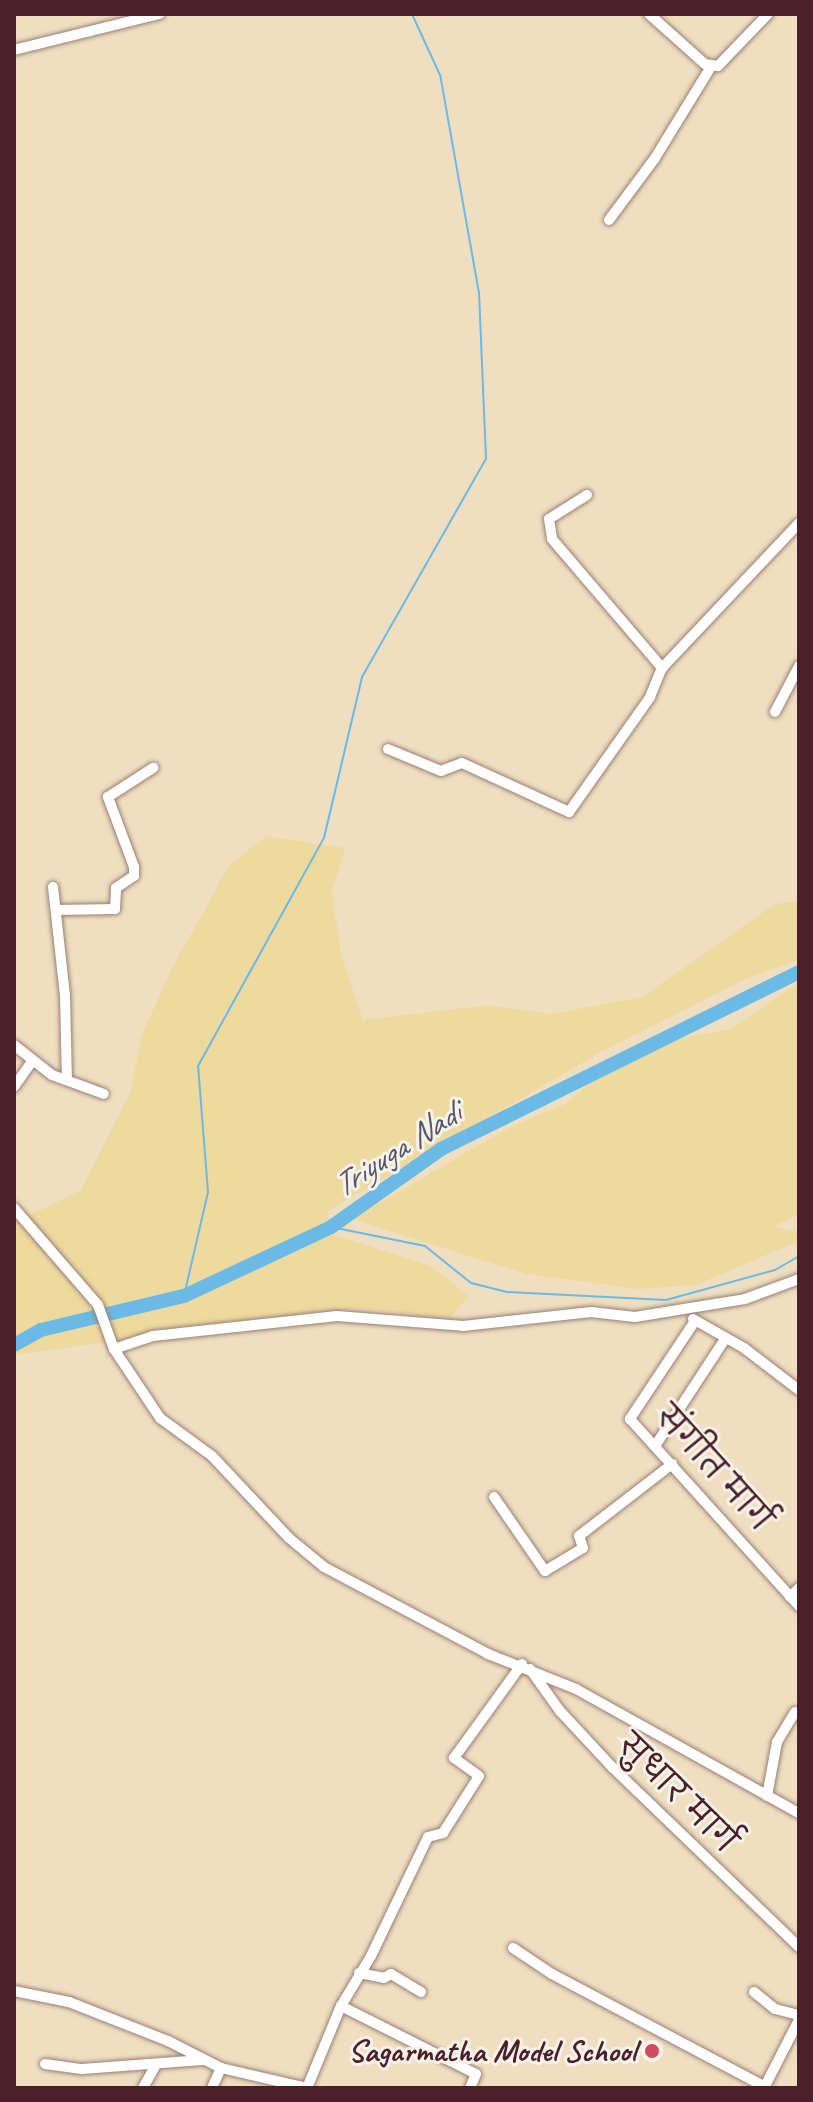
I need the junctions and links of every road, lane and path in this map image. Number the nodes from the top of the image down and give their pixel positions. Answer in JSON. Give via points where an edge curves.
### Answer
{"nodes":[{"id":1,"x":160,"y":14,"type":"edge"},
{"id":2,"x":649,"y":14,"type":"edge"},
{"id":3,"x":768,"y":14,"type":"edge"},
{"id":4,"x":14,"y":50,"type":"edge"},
{"id":5,"x":712,"y":65,"type":"junction"},
{"id":6,"x":609,"y":220,"type":"dead end"},
{"id":7,"x":587,"y":495,"type":"dead end"},
{"id":8,"x":799,"y":523,"type":"edge"},
{"id":9,"x":799,"y":666,"type":"edge"},
{"id":10,"x":662,"y":668,"type":"junction"},
{"id":11,"x":775,"y":712,"type":"dead end"},
{"id":12,"x":388,"y":749,"type":"dead end"},
{"id":13,"x":153,"y":768,"type":"dead end"},
{"id":14,"x":53,"y":887,"type":"dead end"},
{"id":15,"x":57,"y":910,"type":"junction"},
{"id":16,"x":14,"y":1045,"type":"edge"},
{"id":17,"x":32,"y":1061,"type":"junction"},
{"id":18,"x":67,"y":1080,"type":"junction"},
{"id":19,"x":14,"y":1087,"type":"edge"},
{"id":20,"x":104,"y":1094,"type":"dead end"},
{"id":21,"x":14,"y":1208,"type":"edge"},
{"id":22,"x":799,"y":1279,"type":"edge"},
{"id":23,"x":685,"y":1312,"type":"junction"},
{"id":24,"x":695,"y":1321,"type":"junction"},
{"id":25,"x":725,"y":1339,"type":"junction"},
{"id":26,"x":114,"y":1349,"type":"junction"},
{"id":27,"x":799,"y":1390,"type":"edge"},
{"id":28,"x":655,"y":1446,"type":"junction"},
{"id":29,"x":672,"y":1464,"type":"junction"},
{"id":30,"x":494,"y":1497,"type":"dead end"},
{"id":31,"x":799,"y":1588,"type":"edge"},
{"id":32,"x":790,"y":1597,"type":"junction"},
{"id":33,"x":799,"y":1606,"type":"edge"},
{"id":34,"x":526,"y":1665,"type":"junction"},
{"id":35,"x":795,"y":1712,"type":"dead end"},
{"id":36,"x":767,"y":1796,"type":"junction"},
{"id":37,"x":799,"y":1813,"type":"edge"},
{"id":38,"x":799,"y":1947,"type":"edge"},
{"id":39,"x":513,"y":1948,"type":"dead end"},
{"id":40,"x":359,"y":1973,"type":"junction"},
{"id":41,"x":14,"y":1991,"type":"edge"},
{"id":42,"x":421,"y":1992,"type":"dead end"},
{"id":43,"x":754,"y":1992,"type":"dead end"},
{"id":44,"x":341,"y":2006,"type":"junction"},
{"id":45,"x":799,"y":2017,"type":"edge"},
{"id":46,"x":203,"y":2060,"type":"junction"},
{"id":47,"x":45,"y":2064,"type":"dead end"},
{"id":48,"x":156,"y":2065,"type":"junction"},
{"id":49,"x":221,"y":2068,"type":"junction"},
{"id":50,"x":764,"y":2087,"type":"edge"},
{"id":51,"x":143,"y":2088,"type":"edge"},
{"id":52,"x":212,"y":2088,"type":"edge"},
{"id":53,"x":307,"y":2088,"type":"edge"},
{"id":54,"x":470,"y":2088,"type":"edge"}],
"edges":[{"from":1,"to":4,"type":"street"},
{"from":2,"to":5,"type":"street"},
{"from":3,"to":5,"type":"street","via":[[718,66]]},
{"from":5,"to":6,"type":"street"},
{"from":7,"to":10,"type":"street","via":[[549,519],[552,539]]},
{"from":8,"to":10,"type":"street"},
{"from":9,"to":11,"type":"street"},
{"from":10,"to":12,"type":"street","via":[[650,697],[569,812],[462,763],[441,771]]},
{"from":13,"to":15,"type":"street","via":[[108,797],[134,867],[134,876],[116,888],[115,909]]},
{"from":14,"to":15,"type":"street"},
{"from":15,"to":18,"type":"street"},
{"from":16,"to":17,"type":"street"},
{"from":17,"to":18,"type":"street"},
{"from":17,"to":19,"type":"street"},
{"from":18,"to":20,"type":"street"},
{"from":21,"to":26,"type":"street","via":[[98,1305]]},
{"from":22,"to":23,"type":"street","via":[[745,1299]]},
{"from":23,"to":24,"type":"street"},
{"from":23,"to":26,"type":"street","via":[[635,1317],[591,1312],[463,1326],[337,1316],[153,1336]]},
{"from":24,"to":25,"type":"street"},
{"from":24,"to":28,"type":"street","name":"संगीत मार्ग","via":[[630,1419]]},
{"from":25,"to":27,"type":"street"},
{"from":25,"to":28,"type":"street"},
{"from":26,"to":34,"type":"street","via":[[160,1418],[212,1456],[289,1538],[324,1567],[488,1654]]},
{"from":28,"to":29,"type":"street","name":"संगीत मार्ग"},
{"from":29,"to":30,"type":"street","via":[[579,1536],[583,1548],[545,1571]]},
{"from":29,"to":32,"type":"street","name":"संगीत मार्ग"},
{"from":31,"to":32,"type":"street"},
{"from":32,"to":33,"type":"street","name":"संगीत मार्ग"},
{"from":34,"to":36,"type":"street"},
{"from":34,"to":38,"type":"street","name":"सुधार मार्ग","via":[[613,1768]]},
{"from":34,"to":40,"type":"street","via":[[454,1758],[479,1776],[443,1833],[428,1837]]},
{"from":35,"to":36,"type":"street","via":[[777,1742]]},
{"from":36,"to":37,"type":"street"},
{"from":39,"to":50,"type":"street","via":[[554,1976]]},
{"from":40,"to":42,"type":"street","via":[[384,1978],[391,1974]]},
{"from":40,"to":44,"type":"street"},
{"from":41,"to":46,"type":"street","via":[[69,2002]]},
{"from":43,"to":45,"type":"street","via":[[775,2009]]},
{"from":44,"to":53,"type":"street"},
{"from":44,"to":54,"type":"street","via":[[476,2074]]},
{"from":45,"to":50,"type":"street"},
{"from":46,"to":48,"type":"street"},
{"from":46,"to":49,"type":"street"},
{"from":47,"to":48,"type":"street","via":[[82,2069]]},
{"from":48,"to":51,"type":"street"},
{"from":49,"to":52,"type":"street"},
{"from":49,"to":53,"type":"street"}]}
